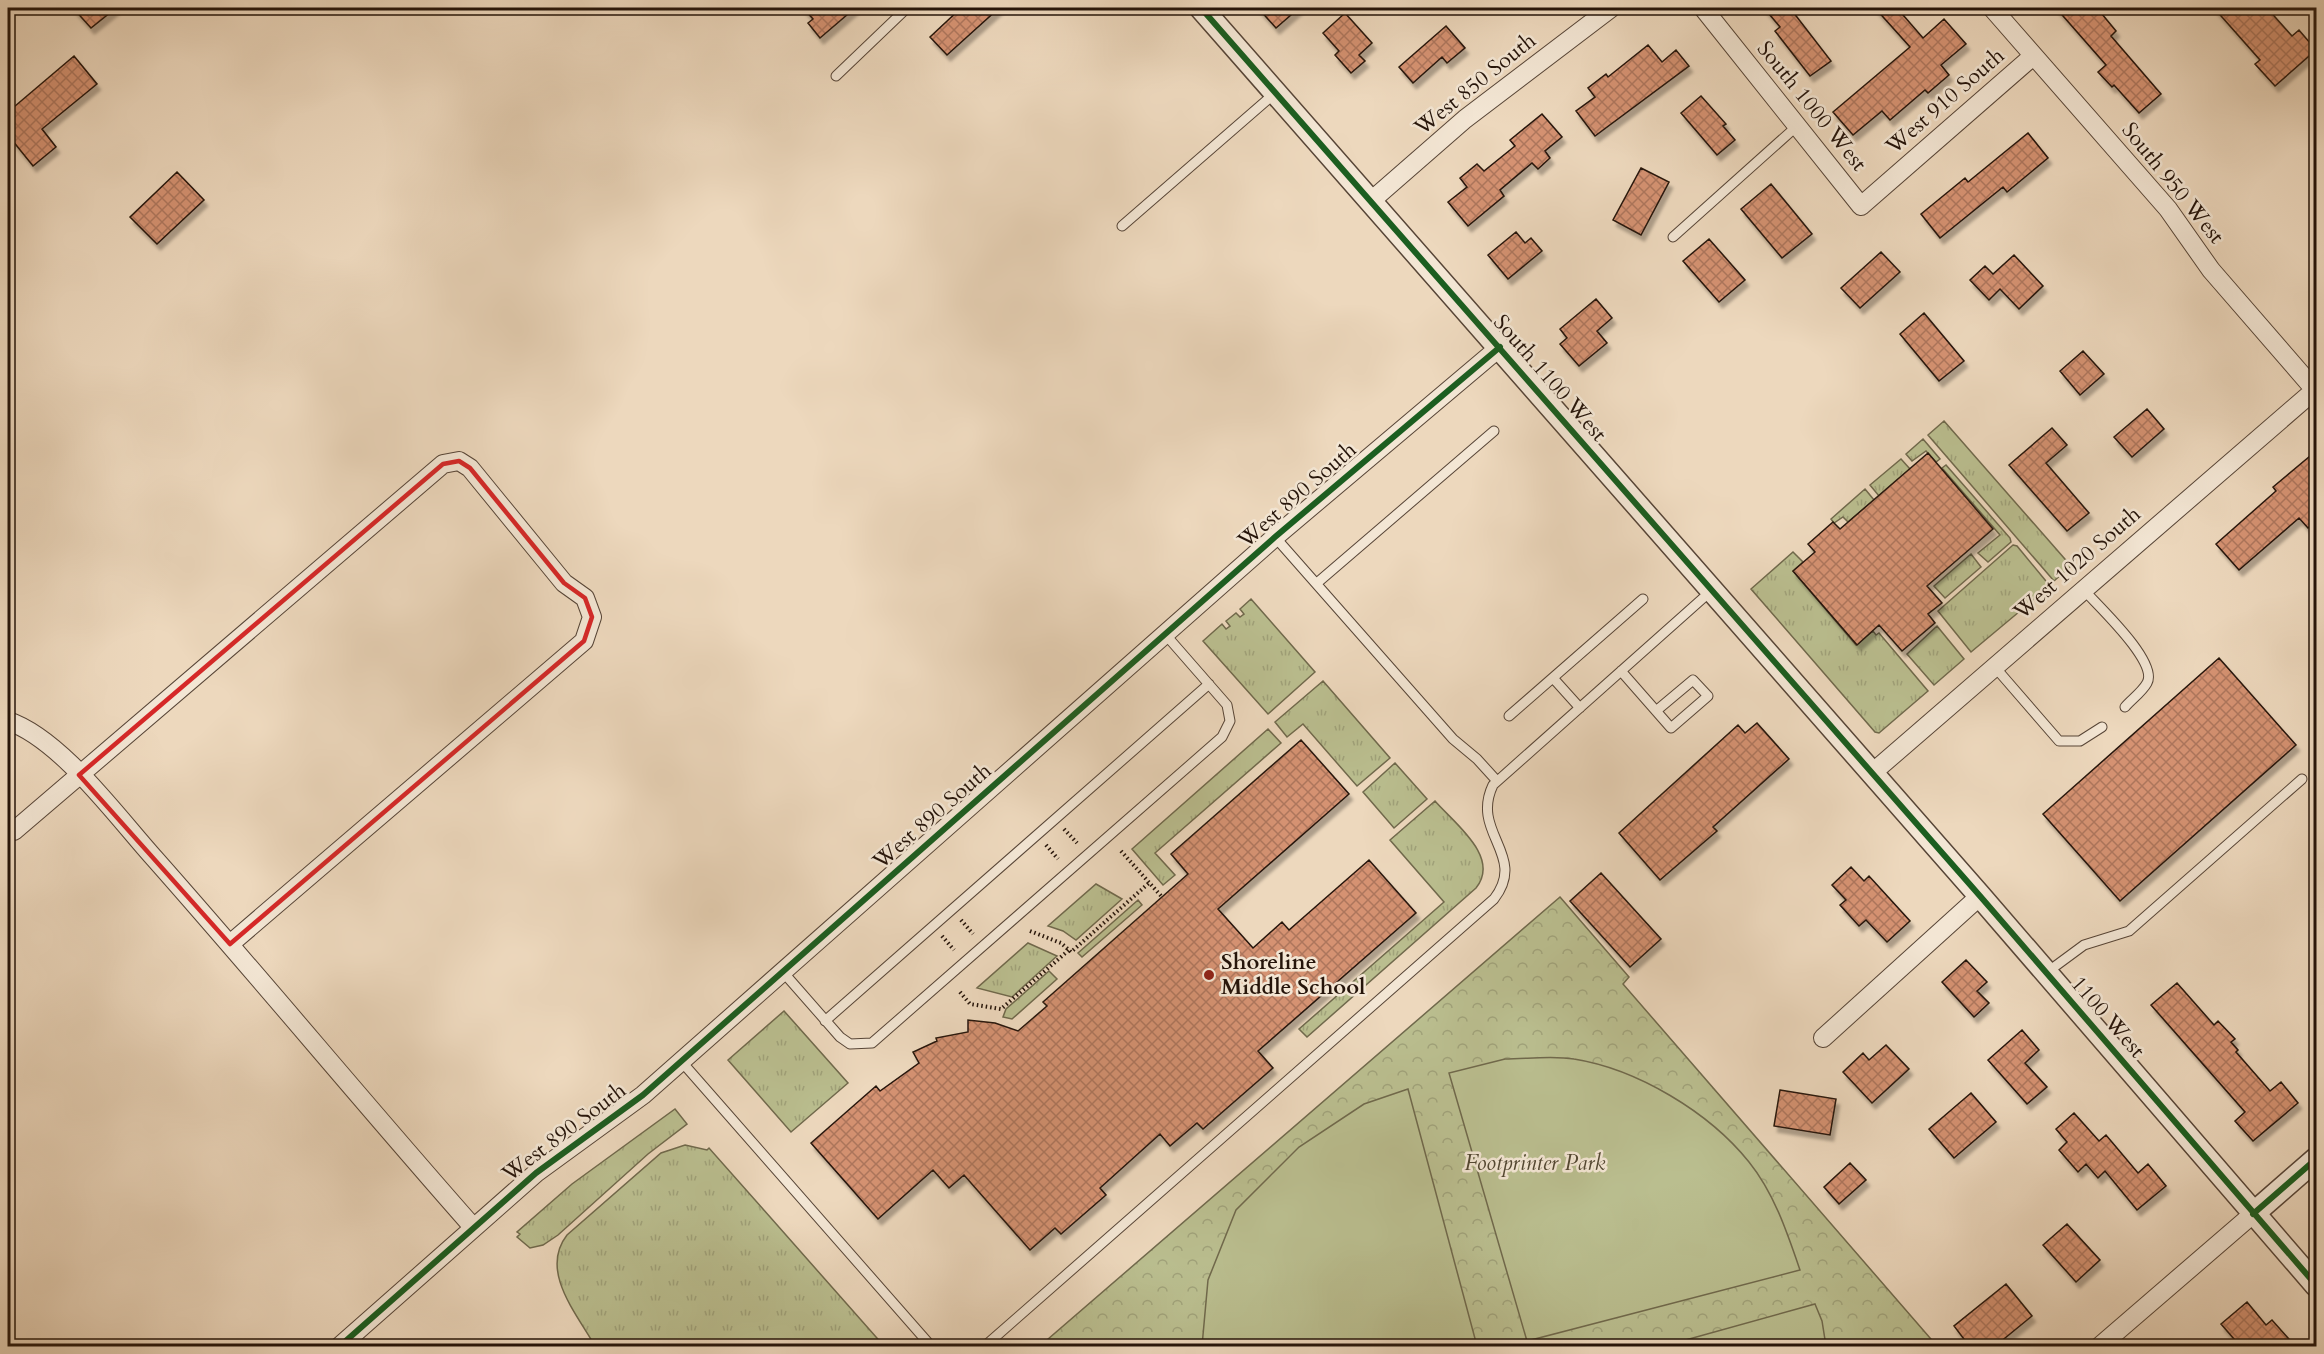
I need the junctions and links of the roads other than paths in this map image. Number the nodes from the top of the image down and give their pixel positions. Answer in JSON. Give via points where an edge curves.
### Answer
{"nodes":[{"id":1,"x":906,"y":8,"type":"edge"},
{"id":2,"x":1201,"y":8,"type":"edge"},
{"id":3,"x":1611,"y":8,"type":"edge"},
{"id":4,"x":1702,"y":8,"type":"edge"},
{"id":5,"x":1992,"y":8,"type":"edge"},
{"id":6,"x":2033,"y":56,"type":"junction"},
{"id":7,"x":836,"y":76,"type":"dead end"},
{"id":8,"x":1275,"y":92,"type":"junction"},
{"id":9,"x":1797,"y":126,"type":"junction"},
{"id":10,"x":1371,"y":201,"type":"junction"},
{"id":11,"x":1861,"y":206,"type":"joint"},
{"id":12,"x":1122,"y":226,"type":"dead end"},
{"id":13,"x":1672,"y":237,"type":"dead end"},
{"id":14,"x":1500,"y":347,"type":"junction"},
{"id":15,"x":2316,"y":391,"type":"edge"},
{"id":16,"x":1494,"y":431,"type":"dead end"},
{"id":17,"x":1275,"y":537,"type":"junction"},
{"id":18,"x":1317,"y":583,"type":"junction"},
{"id":19,"x":2083,"y":589,"type":"junction"},
{"id":20,"x":1711,"y":591,"type":"junction"},
{"id":21,"x":1643,"y":599,"type":"dead end"},
{"id":22,"x":1165,"y":634,"type":"junction"},
{"id":23,"x":1994,"y":666,"type":"junction"},
{"id":24,"x":1621,"y":671,"type":"junction"},
{"id":25,"x":1553,"y":678,"type":"junction"},
{"id":26,"x":1209,"y":684,"type":"junction"},
{"id":27,"x":2125,"y":707,"type":"dead end"},
{"id":28,"x":1580,"y":708,"type":"junction"},
{"id":29,"x":1656,"y":711,"type":"junction"},
{"id":30,"x":1509,"y":716,"type":"dead end"},
{"id":31,"x":8,"y":721,"type":"edge"},
{"id":32,"x":2102,"y":727,"type":"dead end"},
{"id":33,"x":1871,"y":774,"type":"junction"},
{"id":34,"x":79,"y":775,"type":"junction"},
{"id":35,"x":2302,"y":779,"type":"dead end"},
{"id":36,"x":1497,"y":780,"type":"junction"},
{"id":37,"x":14,"y":831,"type":"dead end"},
{"id":38,"x":1980,"y":896,"type":"junction"},
{"id":39,"x":230,"y":944,"type":"junction"},
{"id":40,"x":783,"y":972,"type":"junction"},
{"id":41,"x":2046,"y":973,"type":"junction"},
{"id":42,"x":825,"y":1021,"type":"junction"},
{"id":43,"x":1823,"y":1038,"type":"dead end"},
{"id":44,"x":681,"y":1061,"type":"junction"},
{"id":45,"x":2316,"y":1159,"type":"edge"},
{"id":46,"x":2253,"y":1214,"type":"junction"},
{"id":47,"x":473,"y":1227,"type":"junction"},
{"id":48,"x":2316,"y":1286,"type":"edge"},
{"id":49,"x":340,"y":1347,"type":"edge"},
{"id":50,"x":931,"y":1347,"type":"edge"},
{"id":51,"x":986,"y":1347,"type":"edge"},
{"id":52,"x":2100,"y":1347,"type":"edge"}],
"edges":[{"from":1,"to":7,"type":"lane"},
{"from":2,"to":8,"type":"street","name":"South 1100 West"},
{"from":3,"to":10,"type":"street","name":"West 850 South","via":[[1465,119]]},
{"from":4,"to":9,"type":"street","name":"South 1000 West"},
{"from":5,"to":6,"type":"street","name":"South 950 West"},
{"from":6,"to":11,"type":"street","name":"West 910 South"},
{"from":6,"to":15,"type":"street","name":"South 950 West","via":[[2168,209],[2211,270]]},
{"from":8,"to":10,"type":"street","name":"South 1100 West"},
{"from":8,"to":12,"type":"lane"},
{"from":9,"to":11,"type":"street","name":"South 1000 West"},
{"from":9,"to":13,"type":"lane"},
{"from":10,"to":14,"type":"street","name":"South 1100 West"},
{"from":14,"to":17,"type":"street","name":"West 890 South"},
{"from":14,"to":20,"type":"street","name":"South 1100 West"},
{"from":15,"to":19,"type":"street","name":"West 1020 South"},
{"from":16,"to":18,"type":"lane"},
{"from":17,"to":18,"type":"lane"},
{"from":17,"to":22,"type":"street","name":"West 890 South"},
{"from":18,"to":36,"type":"lane","via":[[1453,739]]},
{"from":19,"to":23,"type":"street","name":"West 1020 South"},
{"from":19,"to":27,"type":"lane","via":[[2135,646],[2149,672],[2148,682]]},
{"from":20,"to":24,"type":"lane"},
{"from":20,"to":33,"type":"street","name":"South 1100 West"},
{"from":21,"to":25,"type":"lane"},
{"from":22,"to":26,"type":"lane"},
{"from":22,"to":40,"type":"street","name":"West 890 South"},
{"from":23,"to":32,"type":"lane","via":[[2059,741],[2080,741]]},
{"from":23,"to":33,"type":"street","name":"West 1020 South"},
{"from":24,"to":28,"type":"lane"},
{"from":24,"to":29,"type":"lane"},
{"from":25,"to":28,"type":"lane"},
{"from":25,"to":30,"type":"lane"},
{"from":26,"to":42,"type":"lane"},
{"from":26,"to":42,"type":"lane","via":[[1230,714],[1222,738],[872,1043],[850,1044]]},
{"from":28,"to":36,"type":"lane"},
{"from":29,"to":29,"type":"lane","via":[[1671,728],[1708,696],[1693,680]]},
{"from":31,"to":34,"type":"street","via":[[21,725],[60,753]]},
{"from":33,"to":38,"type":"street","name":"1100 West"},
{"from":34,"to":37,"type":"street"},
{"from":34,"to":39,"type":"street"},
{"from":34,"to":39,"type":"street","via":[[443,464],[459,461],[470,468],[564,583],[585,598],[592,617],[584,641]]},
{"from":35,"to":41,"type":"lane","via":[[2129,931],[2084,945]]},
{"from":36,"to":51,"type":"lane","via":[[1489,795],[1487,818],[1503,852],[1505,868],[1503,884],[1494,899]]},
{"from":38,"to":41,"type":"street","name":"1100 West"},
{"from":38,"to":43,"type":"street"},
{"from":39,"to":47,"type":"street"},
{"from":40,"to":42,"type":"lane"},
{"from":40,"to":44,"type":"street","name":"West 890 South"},
{"from":41,"to":46,"type":"street","name":"1100 West"},
{"from":44,"to":47,"type":"street","name":"West 890 South"},
{"from":44,"to":50,"type":"lane"},
{"from":45,"to":46,"type":"street"},
{"from":46,"to":48,"type":"street","name":"1100 West"},
{"from":46,"to":52,"type":"street"},
{"from":47,"to":49,"type":"street","name":"West 890 South"}]}
